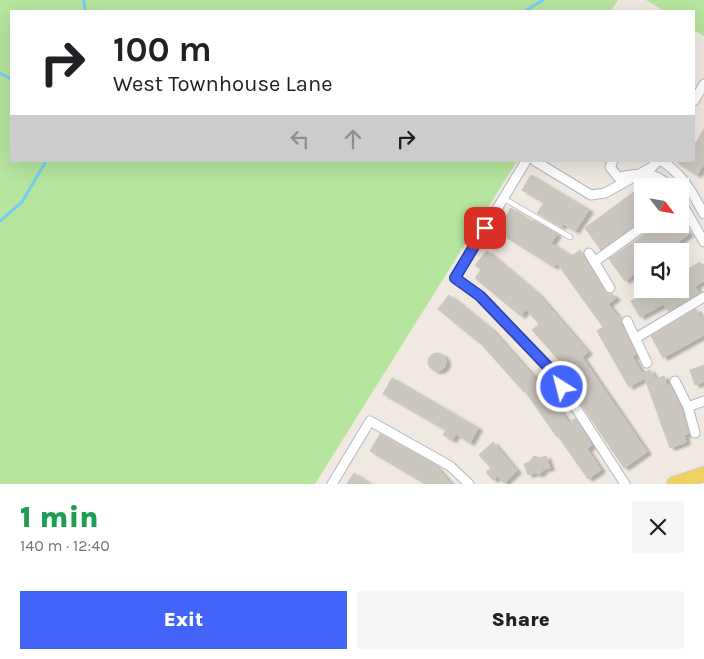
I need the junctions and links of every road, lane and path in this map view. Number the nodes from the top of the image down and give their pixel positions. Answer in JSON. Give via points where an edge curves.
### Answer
{"nodes":[{"id":1,"x":704,"y":84,"type":"edge"},
{"id":2,"x":695,"y":99,"type":"edge"},
{"id":3,"x":525,"y":162,"type":"edge"},
{"id":4,"x":537,"y":162,"type":"edge"},
{"id":5,"x":612,"y":162,"type":"edge"},
{"id":6,"x":659,"y":162,"type":"edge"},
{"id":7,"x":662,"y":162,"type":"edge"},
{"id":8,"x":641,"y":173,"type":"junction"},
{"id":9,"x":658,"y":178,"type":"edge"},
{"id":10,"x":681,"y":178,"type":"edge"},
{"id":11,"x":689,"y":188,"type":"edge"},
{"id":12,"x":503,"y":198,"type":"junction"},
{"id":13,"x":704,"y":214,"type":"edge"},
{"id":14,"x":689,"y":215,"type":"edge"},
{"id":15,"x":634,"y":233,"type":"edge"},
{"id":16,"x":570,"y":237,"type":"dead end"},
{"id":17,"x":704,"y":242,"type":"edge"},
{"id":18,"x":589,"y":252,"type":"dead end"},
{"id":19,"x":594,"y":262,"type":"junction"},
{"id":20,"x":610,"y":288,"type":"dead end"},
{"id":21,"x":704,"y":297,"type":"edge"},
{"id":22,"x":627,"y":322,"type":"dead end"},
{"id":23,"x":636,"y":338,"type":"junction"},
{"id":24,"x":647,"y":363,"type":"dead end"},
{"id":25,"x":675,"y":381,"type":"dead end"},
{"id":26,"x":704,"y":401,"type":"edge"},
{"id":27,"x":688,"y":407,"type":"junction"},
{"id":28,"x":695,"y":433,"type":"dead end"},
{"id":29,"x":704,"y":474,"type":"edge"},
{"id":30,"x":332,"y":484,"type":"edge"},
{"id":31,"x":469,"y":484,"type":"edge"},
{"id":32,"x":625,"y":484,"type":"edge"},
{"id":33,"x":674,"y":484,"type":"edge"}],
"edges":[{"from":1,"to":2,"type":"street"},
{"from":3,"to":12,"type":"street"},
{"from":4,"to":8,"type":"street","via":[[591,195],[605,193]]},
{"from":5,"to":8,"type":"street","via":[[610,167],[618,177]]},
{"from":6,"to":8,"type":"street"},
{"from":7,"to":10,"type":"street"},
{"from":8,"to":9,"type":"street"},
{"from":11,"to":13,"type":"street"},
{"from":12,"to":16,"type":"lane"},
{"from":12,"to":32,"type":"street","via":[[455,278],[480,296],[552,371]]},
{"from":14,"to":17,"type":"street"},
{"from":15,"to":19,"type":"street"},
{"from":18,"to":19,"type":"street"},
{"from":19,"to":20,"type":"street"},
{"from":21,"to":23,"type":"street"},
{"from":22,"to":23,"type":"street"},
{"from":23,"to":24,"type":"street"},
{"from":25,"to":27,"type":"street"},
{"from":26,"to":27,"type":"street"},
{"from":27,"to":28,"type":"street"},
{"from":29,"to":33,"type":"main road"},
{"from":30,"to":31,"type":"street","via":[[370,421],[450,466]]}]}
